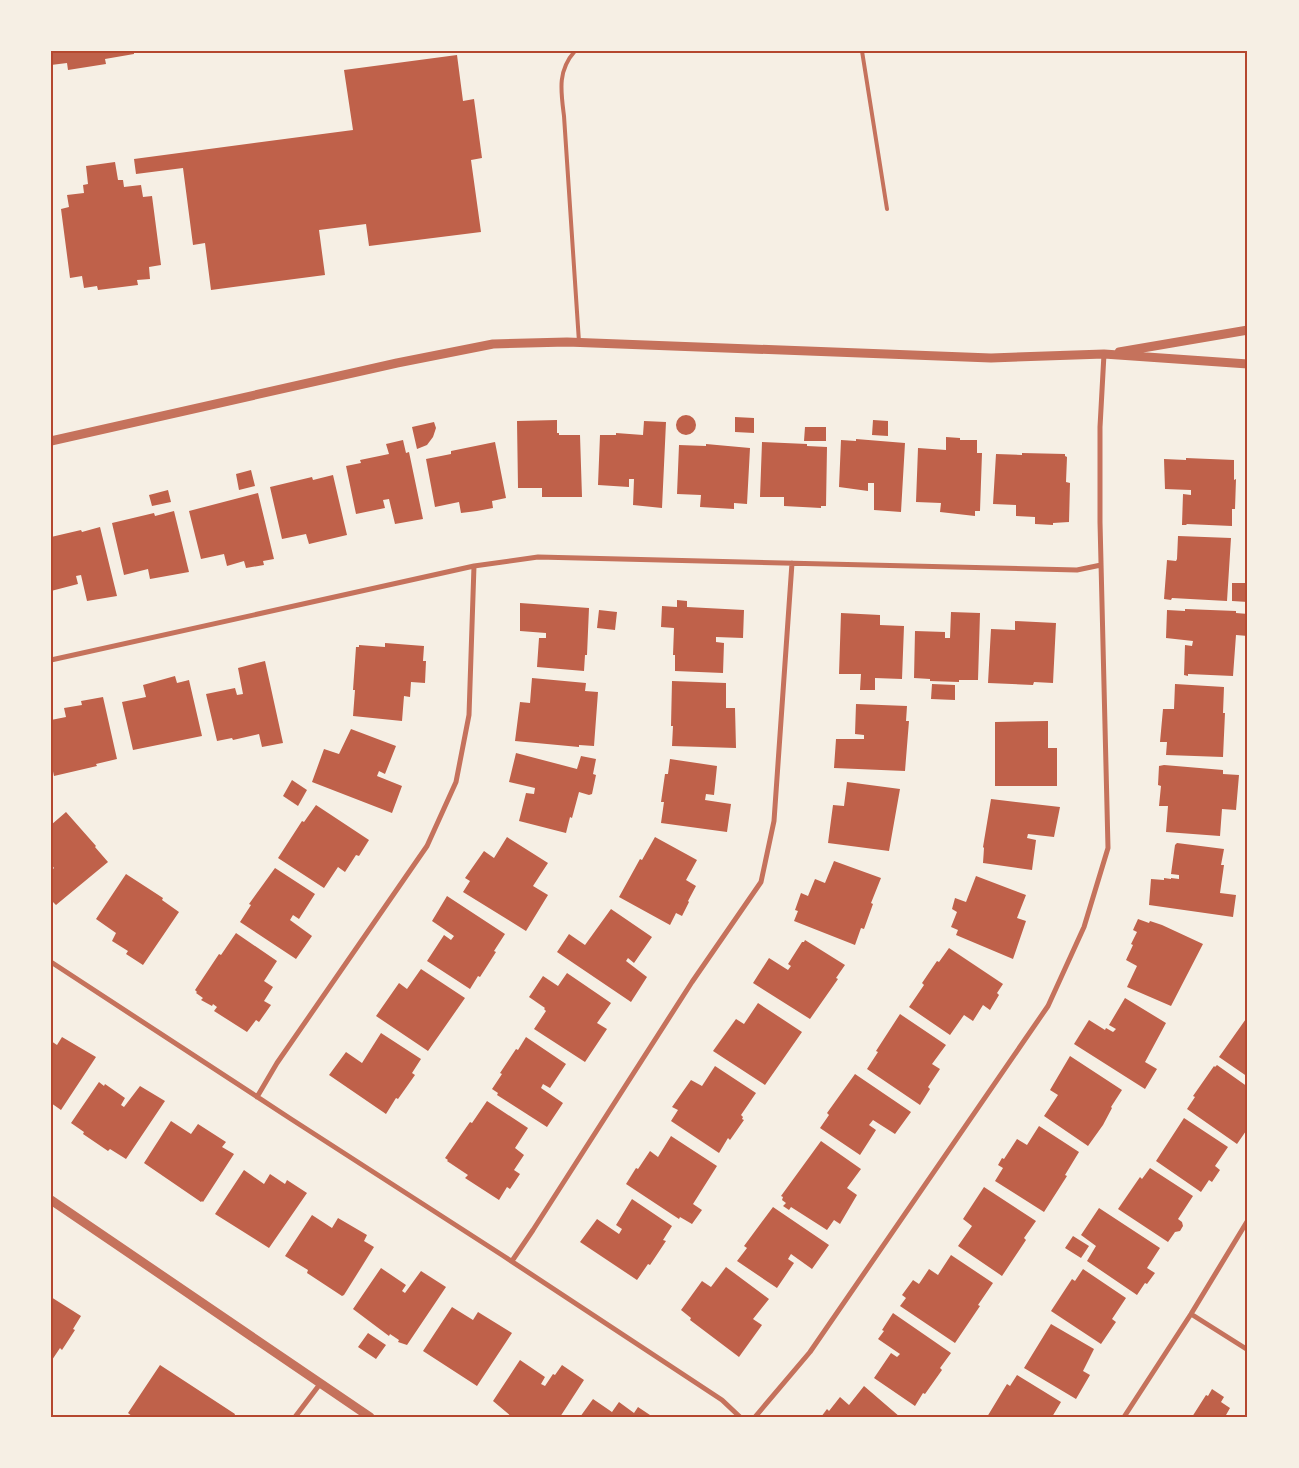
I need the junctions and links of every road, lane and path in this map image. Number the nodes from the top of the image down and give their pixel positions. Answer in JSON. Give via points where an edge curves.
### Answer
{"nodes":[{"id":1,"x":575,"y":51,"type":"edge"},
{"id":2,"x":862,"y":51,"type":"edge"},
{"id":3,"x":887,"y":209,"type":"dead end"},
{"id":4,"x":1248,"y":330,"type":"edge"},
{"id":5,"x":579,"y":342,"type":"junction"},
{"id":6,"x":1104,"y":354,"type":"junction"},
{"id":7,"x":1248,"y":364,"type":"edge"},
{"id":8,"x":51,"y":440,"type":"edge"},
{"id":9,"x":792,"y":563,"type":"junction"},
{"id":10,"x":1101,"y":565,"type":"junction"},
{"id":11,"x":474,"y":566,"type":"junction"},
{"id":12,"x":51,"y":660,"type":"edge"},
{"id":13,"x":51,"y":962,"type":"edge"},
{"id":14,"x":257,"y":1097,"type":"junction"},
{"id":15,"x":51,"y":1200,"type":"edge"},
{"id":16,"x":1248,"y":1220,"type":"edge"},
{"id":17,"x":512,"y":1261,"type":"junction"},
{"id":18,"x":1191,"y":1314,"type":"junction"},
{"id":19,"x":1248,"y":1350,"type":"edge"},
{"id":20,"x":320,"y":1384,"type":"junction"},
{"id":21,"x":295,"y":1417,"type":"edge"},
{"id":22,"x":370,"y":1417,"type":"edge"},
{"id":23,"x":740,"y":1417,"type":"edge"},
{"id":24,"x":755,"y":1417,"type":"edge"},
{"id":25,"x":1124,"y":1417,"type":"edge"}],
"edges":[{"from":1,"to":5,"type":"lane","via":[[560,85]]},
{"from":2,"to":3,"type":"lane"},
{"from":4,"to":6,"type":"street"},
{"from":5,"to":6,"type":"street","via":[[991,358]]},
{"from":5,"to":8,"type":"street","via":[[493,344]]},
{"from":6,"to":7,"type":"street"},
{"from":6,"to":10,"type":"street","via":[[1100,427]]},
{"from":9,"to":10,"type":"street","via":[[1077,570]]},
{"from":9,"to":11,"type":"street","via":[[538,557]]},
{"from":9,"to":17,"type":"street","via":[[774,821],[761,882],[692,982]]},
{"from":10,"to":24,"type":"street","via":[[1108,848],[1084,926],[1048,1006],[810,1352]]},
{"from":11,"to":12,"type":"street"},
{"from":11,"to":14,"type":"street","via":[[468,715],[456,782],[427,846],[287,1048]]},
{"from":13,"to":14,"type":"street"},
{"from":14,"to":17,"type":"street"},
{"from":15,"to":20,"type":"street"},
{"from":16,"to":18,"type":"street"},
{"from":17,"to":23,"type":"street","via":[[722,1400]]},
{"from":18,"to":19,"type":"street"},
{"from":18,"to":25,"type":"street"},
{"from":20,"to":21,"type":"street"},
{"from":20,"to":22,"type":"street"}]}
